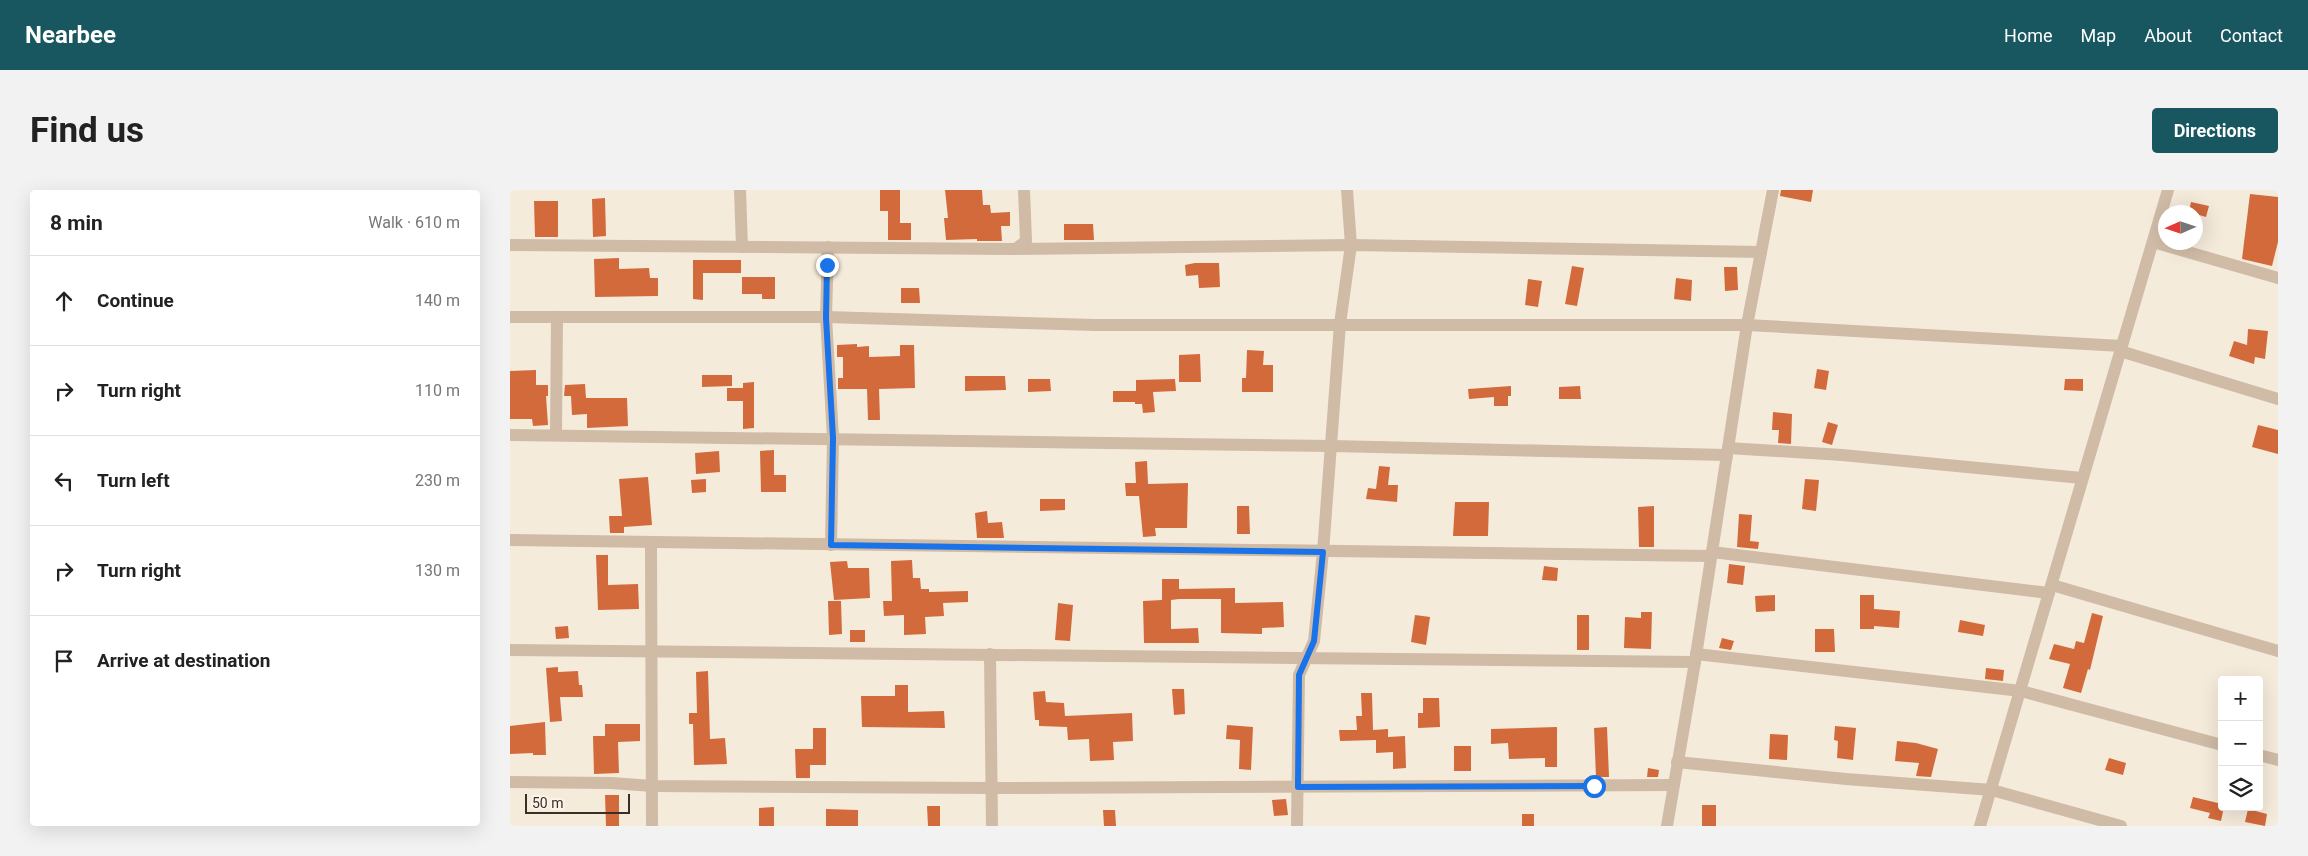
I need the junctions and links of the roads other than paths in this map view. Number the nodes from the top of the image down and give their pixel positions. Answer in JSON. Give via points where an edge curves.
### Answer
{"nodes":[{"id":1,"x":740,"y":190,"type":"edge"},
{"id":2,"x":1024,"y":190,"type":"edge"},
{"id":3,"x":1347,"y":190,"type":"edge"},
{"id":4,"x":1772,"y":190,"type":"edge"},
{"id":5,"x":2168,"y":190,"type":"edge"},
{"id":6,"x":2153,"y":242,"type":"junction"},
{"id":7,"x":510,"y":245,"type":"edge"},
{"id":8,"x":1351,"y":245,"type":"junction"},
{"id":9,"x":742,"y":247,"type":"junction"},
{"id":10,"x":828,"y":248,"type":"junction"},
{"id":11,"x":1017,"y":248,"type":"junction"},
{"id":12,"x":1761,"y":252,"type":"junction"},
{"id":13,"x":2278,"y":278,"type":"edge"},
{"id":14,"x":510,"y":317,"type":"edge"},
{"id":15,"x":557,"y":317,"type":"junction"},
{"id":16,"x":826,"y":318,"type":"junction"},
{"id":17,"x":1340,"y":324,"type":"junction"},
{"id":18,"x":1746,"y":325,"type":"junction"},
{"id":19,"x":2121,"y":349,"type":"junction"},
{"id":20,"x":2278,"y":399,"type":"edge"},
{"id":21,"x":556,"y":434,"type":"junction"},
{"id":22,"x":510,"y":435,"type":"edge"},
{"id":23,"x":833,"y":438,"type":"junction"},
{"id":24,"x":1332,"y":446,"type":"junction"},
{"id":25,"x":1727,"y":451,"type":"junction"},
{"id":26,"x":2082,"y":478,"type":"junction"},
{"id":27,"x":510,"y":540,"type":"edge"},
{"id":28,"x":651,"y":542,"type":"junction"},
{"id":29,"x":831,"y":545,"type":"junction"},
{"id":30,"x":1323,"y":552,"type":"junction"},
{"id":31,"x":1712,"y":554,"type":"junction"},
{"id":32,"x":2051,"y":589,"type":"junction"},
{"id":33,"x":510,"y":650,"type":"edge"},
{"id":34,"x":651,"y":650,"type":"junction"},
{"id":35,"x":2278,"y":650,"type":"edge"},
{"id":36,"x":990,"y":654,"type":"junction"},
{"id":37,"x":1307,"y":658,"type":"junction"},
{"id":38,"x":1696,"y":658,"type":"junction"},
{"id":39,"x":2021,"y":691,"type":"junction"},
{"id":40,"x":2218,"y":744,"type":"edge"},
{"id":41,"x":2263,"y":756,"type":"edge"},
{"id":42,"x":2278,"y":760,"type":"edge"},
{"id":43,"x":1677,"y":762,"type":"junction"},
{"id":44,"x":510,"y":782,"type":"edge"},
{"id":45,"x":1673,"y":785,"type":"junction"},
{"id":46,"x":654,"y":786,"type":"junction"},
{"id":47,"x":1298,"y":787,"type":"junction"},
{"id":48,"x":993,"y":788,"type":"junction"},
{"id":49,"x":1992,"y":790,"type":"junction"},
{"id":50,"x":652,"y":826,"type":"edge"},
{"id":51,"x":992,"y":826,"type":"edge"},
{"id":52,"x":1297,"y":826,"type":"edge"},
{"id":53,"x":1667,"y":826,"type":"edge"},
{"id":54,"x":1980,"y":826,"type":"edge"},
{"id":55,"x":2121,"y":826,"type":"edge"}],
"edges":[{"from":1,"to":9,"type":"street"},
{"from":2,"to":11,"type":"street","via":[[1026,241]]},
{"from":3,"to":8,"type":"street"},
{"from":4,"to":12,"type":"street"},
{"from":5,"to":6,"type":"street"},
{"from":6,"to":13,"type":"street"},
{"from":6,"to":19,"type":"street"},
{"from":7,"to":9,"type":"street"},
{"from":8,"to":11,"type":"street"},
{"from":8,"to":12,"type":"street"},
{"from":8,"to":17,"type":"street"},
{"from":9,"to":10,"type":"street"},
{"from":10,"to":11,"type":"street"},
{"from":10,"to":16,"type":"street"},
{"from":12,"to":18,"type":"street"},
{"from":14,"to":15,"type":"street"},
{"from":15,"to":16,"type":"street"},
{"from":15,"to":21,"type":"street"},
{"from":16,"to":17,"type":"street","via":[[1096,325]]},
{"from":16,"to":23,"type":"street"},
{"from":17,"to":18,"type":"street"},
{"from":17,"to":24,"type":"street"},
{"from":18,"to":19,"type":"street"},
{"from":18,"to":25,"type":"street"},
{"from":19,"to":20,"type":"street"},
{"from":19,"to":26,"type":"street"},
{"from":21,"to":22,"type":"street"},
{"from":21,"to":23,"type":"street"},
{"from":23,"to":24,"type":"street"},
{"from":23,"to":29,"type":"street"},
{"from":24,"to":25,"type":"street"},
{"from":24,"to":30,"type":"street"},
{"from":25,"to":26,"type":"street","via":[[1842,455]]},
{"from":25,"to":31,"type":"street"},
{"from":26,"to":32,"type":"street"},
{"from":27,"to":28,"type":"street"},
{"from":28,"to":29,"type":"street"},
{"from":28,"to":34,"type":"street"},
{"from":29,"to":30,"type":"street"},
{"from":30,"to":31,"type":"street"},
{"from":30,"to":37,"type":"street","via":[[1314,641]]},
{"from":31,"to":32,"type":"street"},
{"from":31,"to":38,"type":"street"},
{"from":32,"to":35,"type":"street"},
{"from":32,"to":39,"type":"street"},
{"from":33,"to":34,"type":"street"},
{"from":34,"to":36,"type":"street"},
{"from":34,"to":46,"type":"street"},
{"from":36,"to":37,"type":"street"},
{"from":36,"to":48,"type":"street"},
{"from":37,"to":38,"type":"street"},
{"from":37,"to":47,"type":"street","via":[[1299,675]]},
{"from":38,"to":39,"type":"street"},
{"from":38,"to":43,"type":"street"},
{"from":39,"to":40,"type":"street"},
{"from":39,"to":49,"type":"street"},
{"from":41,"to":42,"type":"street"},
{"from":43,"to":45,"type":"street"},
{"from":43,"to":49,"type":"street"},
{"from":44,"to":46,"type":"street"},
{"from":45,"to":47,"type":"street"},
{"from":45,"to":53,"type":"street"},
{"from":46,"to":48,"type":"street"},
{"from":46,"to":50,"type":"street"},
{"from":47,"to":48,"type":"street"},
{"from":47,"to":52,"type":"street"},
{"from":48,"to":51,"type":"street"},
{"from":49,"to":54,"type":"street"},
{"from":49,"to":55,"type":"street"}]}
